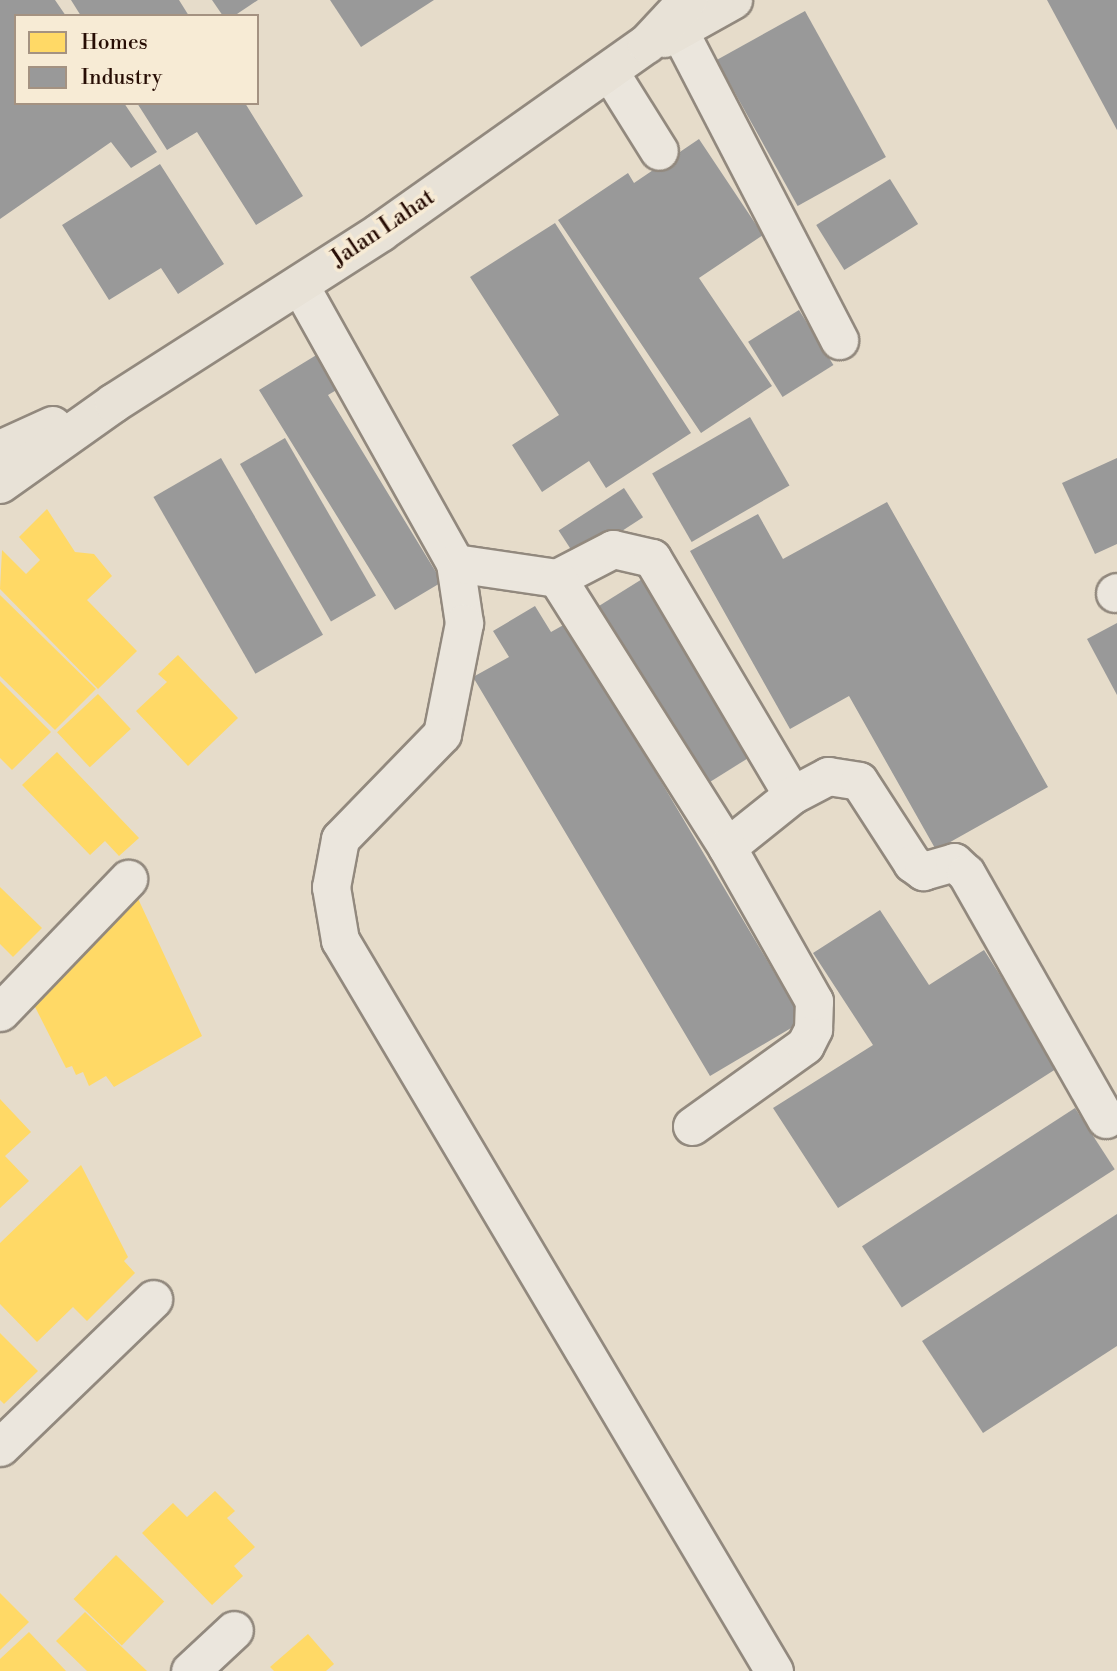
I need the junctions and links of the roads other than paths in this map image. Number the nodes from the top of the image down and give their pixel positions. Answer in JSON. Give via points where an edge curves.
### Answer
{"nodes":[{"id":1,"x":733,"y":0,"type":"edge"},
{"id":2,"x":671,"y":25,"type":"edge"},
{"id":3,"x":609,"y":71,"type":"junction"},
{"id":4,"x":659,"y":151,"type":"dead end"},
{"id":5,"x":299,"y":284,"type":"junction"},
{"id":6,"x":839,"y":341,"type":"dead end"},
{"id":7,"x":114,"y":403,"type":"junction"},
{"id":8,"x":0,"y":450,"type":"edge"},
{"id":9,"x":0,"y":484,"type":"edge"},
{"id":10,"x":455,"y":563,"type":"junction"},
{"id":11,"x":557,"y":578,"type":"junction"},
{"id":12,"x":792,"y":795,"type":"junction"},
{"id":13,"x":727,"y":848,"type":"junction"},
{"id":14,"x":128,"y":879,"type":"dead end"},
{"id":15,"x":0,"y":1012,"type":"edge"},
{"id":16,"x":1106,"y":1119,"type":"dead end"},
{"id":17,"x":692,"y":1126,"type":"dead end"},
{"id":18,"x":153,"y":1299,"type":"dead end"},
{"id":19,"x":0,"y":1447,"type":"edge"},
{"id":20,"x":234,"y":1630,"type":"dead end"},
{"id":21,"x":190,"y":1671,"type":"edge"},
{"id":22,"x":774,"y":1671,"type":"edge"}],
"edges":[{"from":1,"to":2,"type":"main road","name":"Jalan Lahat"},
{"from":2,"to":3,"type":"main road","name":"Jalan Lahat"},
{"from":2,"to":6,"type":"street"},
{"from":3,"to":4,"type":"street"},
{"from":3,"to":5,"type":"main road","name":"Jalan Lahat"},
{"from":5,"to":7,"type":"main road","name":"Jalan Lahat"},
{"from":5,"to":10,"type":"street"},
{"from":7,"to":8,"type":"main road","name":"Jalan Lahat"},
{"from":7,"to":9,"type":"main road","name":"Jalan Lahat"},
{"from":10,"to":11,"type":"street"},
{"from":10,"to":22,"type":"street","via":[[464,623],[442,734],[340,839],[331,887],[340,940]]},
{"from":11,"to":12,"type":"street","via":[[613,549],[652,558]]},
{"from":11,"to":13,"type":"street"},
{"from":12,"to":13,"type":"street"},
{"from":12,"to":16,"type":"street","via":[[828,776],[859,782],[912,863],[923,871],[954,862],[966,873]]},
{"from":13,"to":17,"type":"street","via":[[814,1001],[813,1029],[805,1045]]},
{"from":14,"to":15,"type":"street"},
{"from":18,"to":19,"type":"street"},
{"from":20,"to":21,"type":"street"}]}
